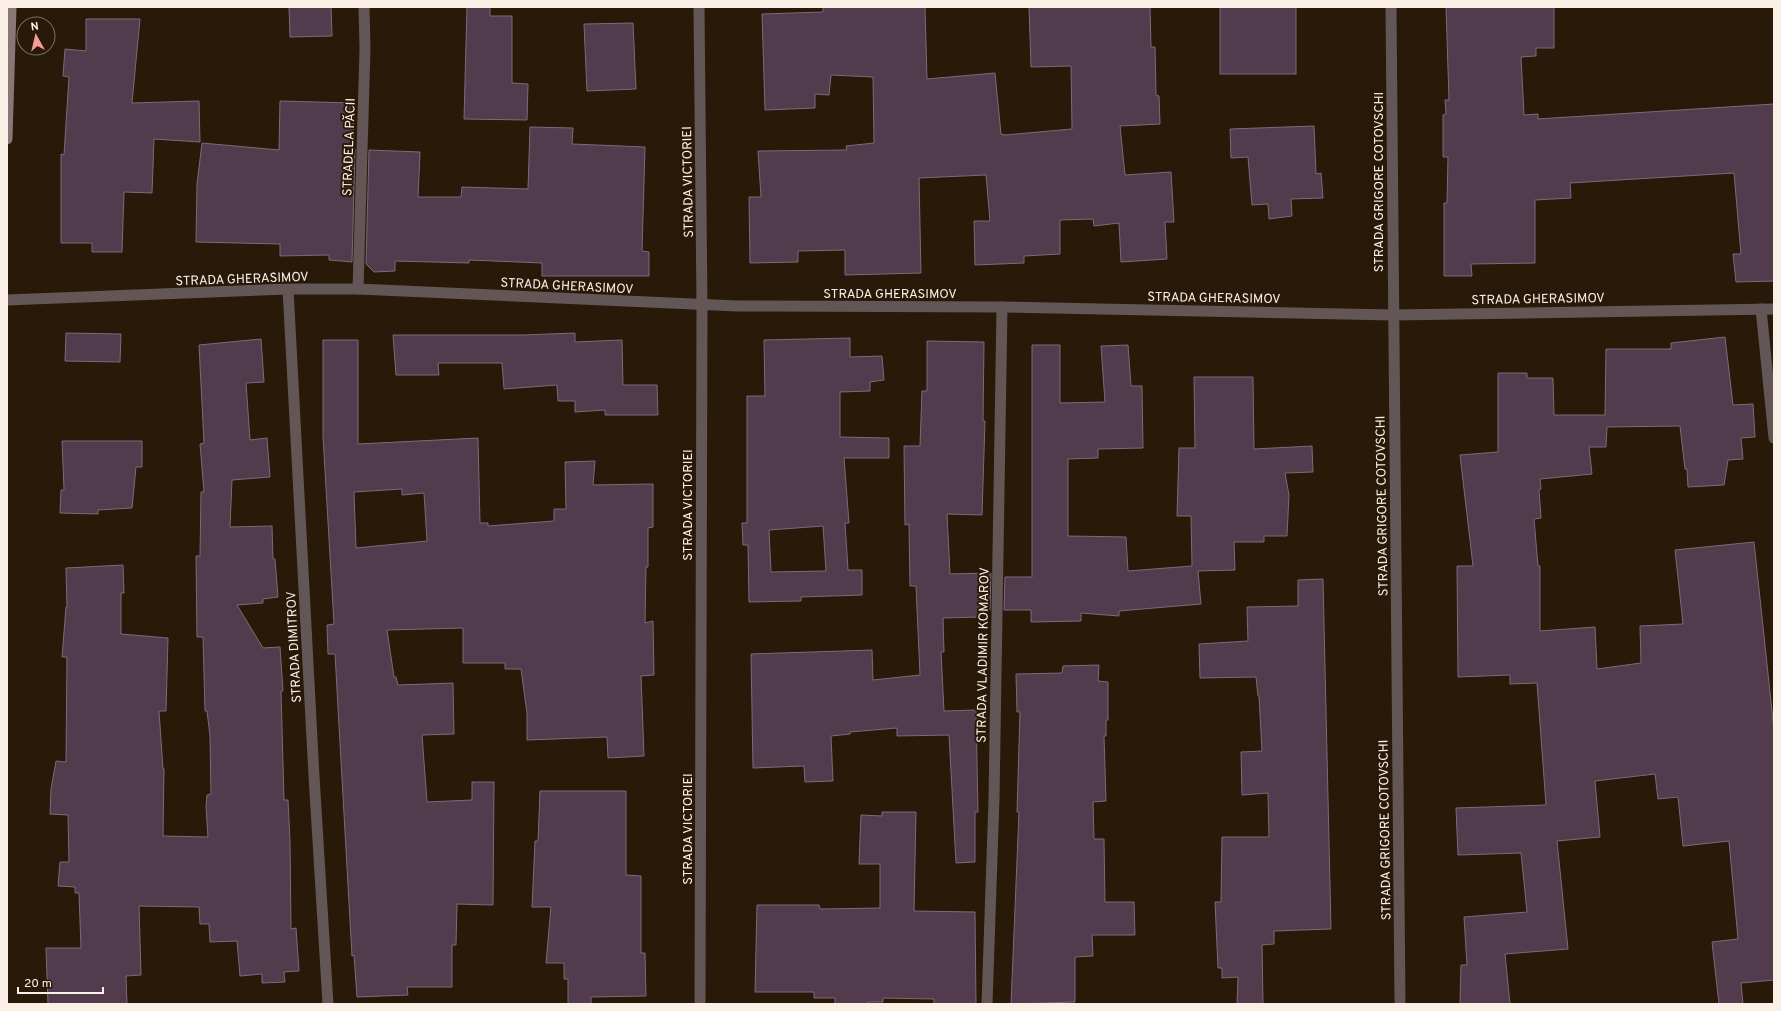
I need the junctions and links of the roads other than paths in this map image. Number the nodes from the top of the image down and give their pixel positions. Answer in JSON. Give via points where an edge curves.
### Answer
{"nodes":[{"id":1,"x":11,"y":7,"type":"edge"},
{"id":2,"x":364,"y":7,"type":"edge"},
{"id":3,"x":699,"y":7,"type":"edge"},
{"id":4,"x":1391,"y":7,"type":"edge"},
{"id":5,"x":7,"y":139,"type":"edge"},
{"id":6,"x":288,"y":289,"type":"junction"},
{"id":7,"x":358,"y":289,"type":"junction"},
{"id":8,"x":7,"y":300,"type":"edge"},
{"id":9,"x":702,"y":306,"type":"junction"},
{"id":10,"x":1002,"y":307,"type":"junction"},
{"id":11,"x":1761,"y":309,"type":"junction"},
{"id":12,"x":1774,"y":309,"type":"edge"},
{"id":13,"x":1393,"y":315,"type":"junction"},
{"id":14,"x":1774,"y":438,"type":"edge"},
{"id":15,"x":328,"y":1004,"type":"edge"},
{"id":16,"x":700,"y":1004,"type":"edge"},
{"id":17,"x":987,"y":1004,"type":"edge"},
{"id":18,"x":1400,"y":1004,"type":"edge"}],
"edges":[{"from":1,"to":5,"type":"main road"},
{"from":2,"to":7,"type":"street","name":"STRADELA PĂCII"},
{"from":3,"to":9,"type":"street","name":"STRADA VICTORIEI"},
{"from":4,"to":13,"type":"street","name":"STRADA GRIGORE COTOVSCHI"},
{"from":6,"to":7,"type":"street","name":"STRADA GHERASIMOV"},
{"from":6,"to":8,"type":"street","name":"STRADA GHERASIMOV"},
{"from":6,"to":15,"type":"street","name":"STRADA DIMITROV"},
{"from":7,"to":9,"type":"street","name":"STRADA GHERASIMOV"},
{"from":9,"to":10,"type":"street","name":"STRADA GHERASIMOV"},
{"from":9,"to":16,"type":"street","name":"STRADA VICTORIEI"},
{"from":10,"to":13,"type":"street","name":"STRADA GHERASIMOV"},
{"from":10,"to":17,"type":"street","name":"STRADA VLADIMIR KOMAROV","via":[[994,799]]},
{"from":11,"to":12,"type":"street","name":"STRADA GHERASIMOV"},
{"from":11,"to":13,"type":"street","name":"STRADA GHERASIMOV"},
{"from":11,"to":14,"type":"street"},
{"from":13,"to":18,"type":"street","name":"STRADA GRIGORE COTOVSCHI"}]}
